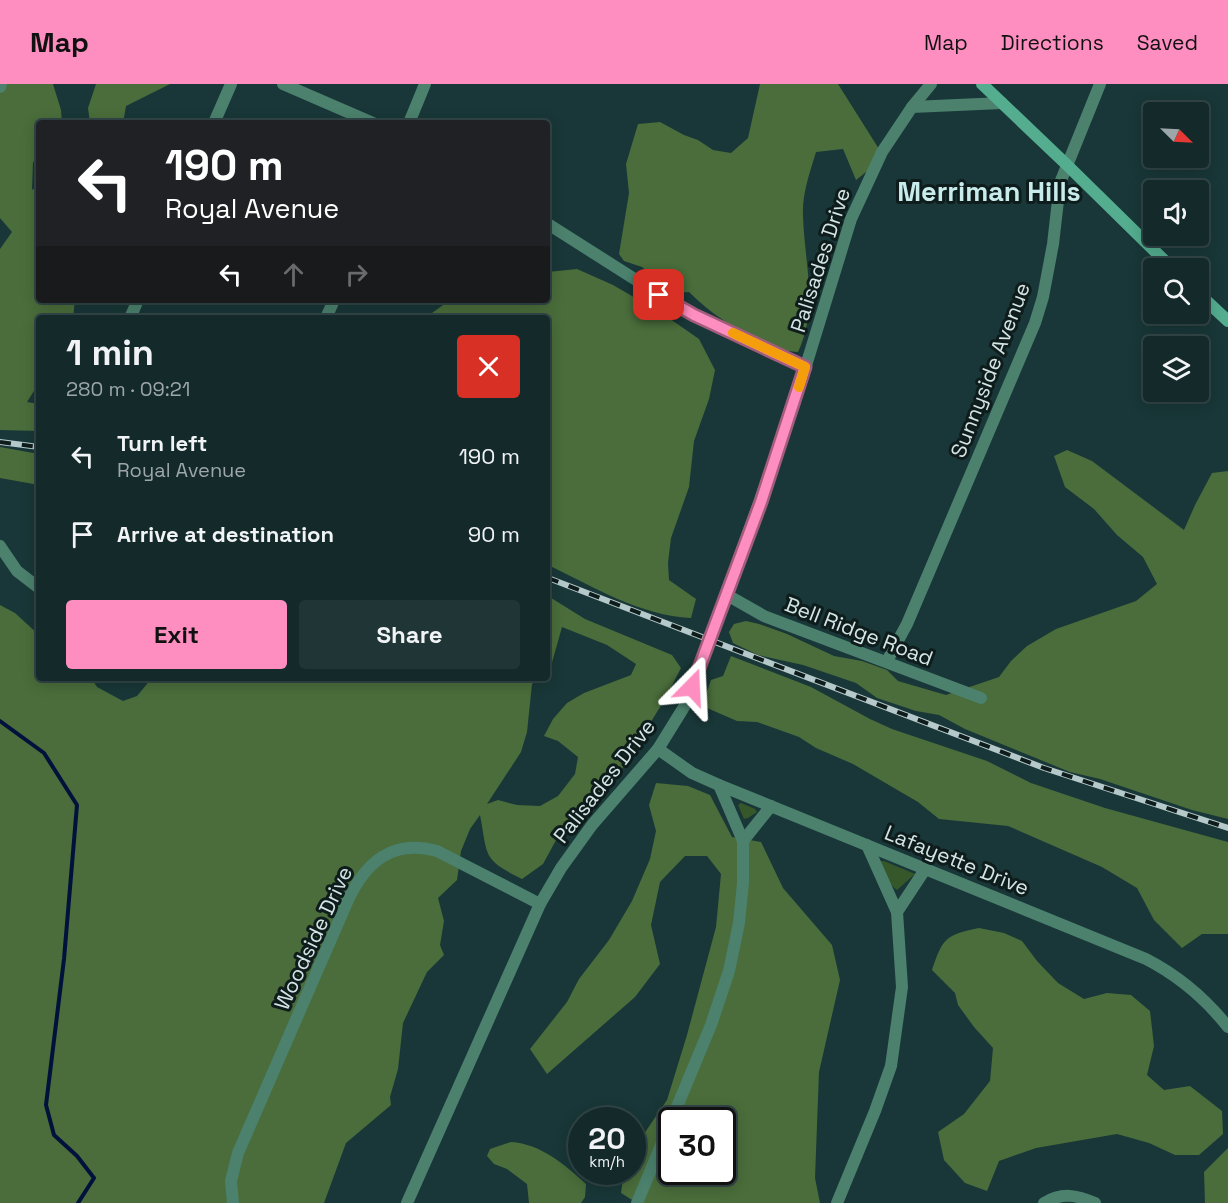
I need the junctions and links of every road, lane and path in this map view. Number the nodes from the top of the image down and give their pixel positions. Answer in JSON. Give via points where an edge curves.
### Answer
{"nodes":[{"id":1,"x":231,"y":84,"type":"edge"},
{"id":2,"x":283,"y":84,"type":"edge"},
{"id":3,"x":425,"y":84,"type":"edge"},
{"id":4,"x":931,"y":84,"type":"edge"},
{"id":5,"x":982,"y":84,"type":"edge"},
{"id":6,"x":1100,"y":84,"type":"edge"},
{"id":7,"x":1002,"y":103,"type":"junction"},
{"id":8,"x":912,"y":107,"type":"junction"},
{"id":9,"x":215,"y":120,"type":"edge"},
{"id":10,"x":366,"y":120,"type":"edge"},
{"id":11,"x":410,"y":120,"type":"edge"},
{"id":12,"x":1066,"y":164,"type":"junction"},
{"id":13,"x":550,"y":225,"type":"edge"},
{"id":14,"x":1162,"y":258,"type":"edge"},
{"id":15,"x":1209,"y":303,"type":"edge"},
{"id":16,"x":1228,"y":321,"type":"edge"},
{"id":17,"x":805,"y":367,"type":"junction"},
{"id":18,"x":0,"y":546,"type":"edge"},
{"id":19,"x":36,"y":586,"type":"edge"},
{"id":20,"x":727,"y":595,"type":"junction"},
{"id":21,"x":887,"y":661,"type":"junction"},
{"id":22,"x":981,"y":698,"type":"dead end"},
{"id":23,"x":658,"y":749,"type":"junction"},
{"id":24,"x":719,"y":785,"type":"junction"},
{"id":25,"x":771,"y":806,"type":"junction"},
{"id":26,"x":743,"y":842,"type":"junction"},
{"id":27,"x":867,"y":845,"type":"junction"},
{"id":28,"x":926,"y":868,"type":"junction"},
{"id":29,"x":540,"y":904,"type":"junction"},
{"id":30,"x":897,"y":912,"type":"junction"},
{"id":31,"x":1228,"y":1026,"type":"edge"},
{"id":32,"x":233,"y":1203,"type":"edge"},
{"id":33,"x":408,"y":1203,"type":"edge"},
{"id":34,"x":638,"y":1203,"type":"edge"},
{"id":35,"x":837,"y":1203,"type":"edge"},
{"id":36,"x":1044,"y":1203,"type":"edge"},
{"id":37,"x":1095,"y":1203,"type":"edge"}],
"edges":[{"from":1,"to":9,"type":"street"},
{"from":2,"to":10,"type":"street"},
{"from":3,"to":11,"type":"street"},
{"from":4,"to":8,"type":"street","name":"Palisades Drive"},
{"from":5,"to":7,"type":"main road"},
{"from":6,"to":12,"type":"street","name":"Sunnyside Avenue"},
{"from":7,"to":8,"type":"street"},
{"from":7,"to":12,"type":"main road"},
{"from":8,"to":17,"type":"street","name":"Palisades Drive","via":[[882,152],[851,219]]},
{"from":12,"to":14,"type":"main road"},
{"from":12,"to":21,"type":"street","name":"Sunnyside Avenue","via":[[1035,323],[907,624]]},
{"from":13,"to":17,"type":"street","via":[[677,306]]},
{"from":15,"to":16,"type":"main road"},
{"from":17,"to":20,"type":"street","name":"Palisades Drive"},
{"from":18,"to":19,"type":"street","via":[[17,571]]},
{"from":20,"to":21,"type":"street","name":"Bell Ridge Road","via":[[764,616]]},
{"from":20,"to":23,"type":"street","name":"Palisades Drive","bridge":true,"via":[[684,707]]},
{"from":21,"to":22,"type":"street","name":"Bell Ridge Road"},
{"from":23,"to":24,"type":"street","name":"Lafayette Drive"},
{"from":23,"to":29,"type":"street","name":"Palisades Drive","via":[[592,825]]},
{"from":24,"to":25,"type":"street","name":"Lafayette Drive"},
{"from":24,"to":26,"type":"street"},
{"from":25,"to":26,"type":"street"},
{"from":25,"to":27,"type":"street","name":"Lafayette Drive"},
{"from":26,"to":34,"type":"street","via":[[739,923],[729,971]]},
{"from":27,"to":28,"type":"street","name":"Lafayette Drive"},
{"from":27,"to":30,"type":"street"},
{"from":28,"to":30,"type":"street"},
{"from":28,"to":31,"type":"street","name":"Lafayette Drive","via":[[1155,963],[1202,997]]},
{"from":29,"to":32,"type":"street","name":"Woodside Drive","via":[[428,849],[395,851],[368,868],[348,900],[238,1153],[231,1180]]},
{"from":29,"to":33,"type":"street","name":"Palisades Drive"},
{"from":30,"to":35,"type":"street","via":[[902,987],[891,1066]]},
{"from":36,"to":37,"type":"street","via":[[1065,1195]]}]}
